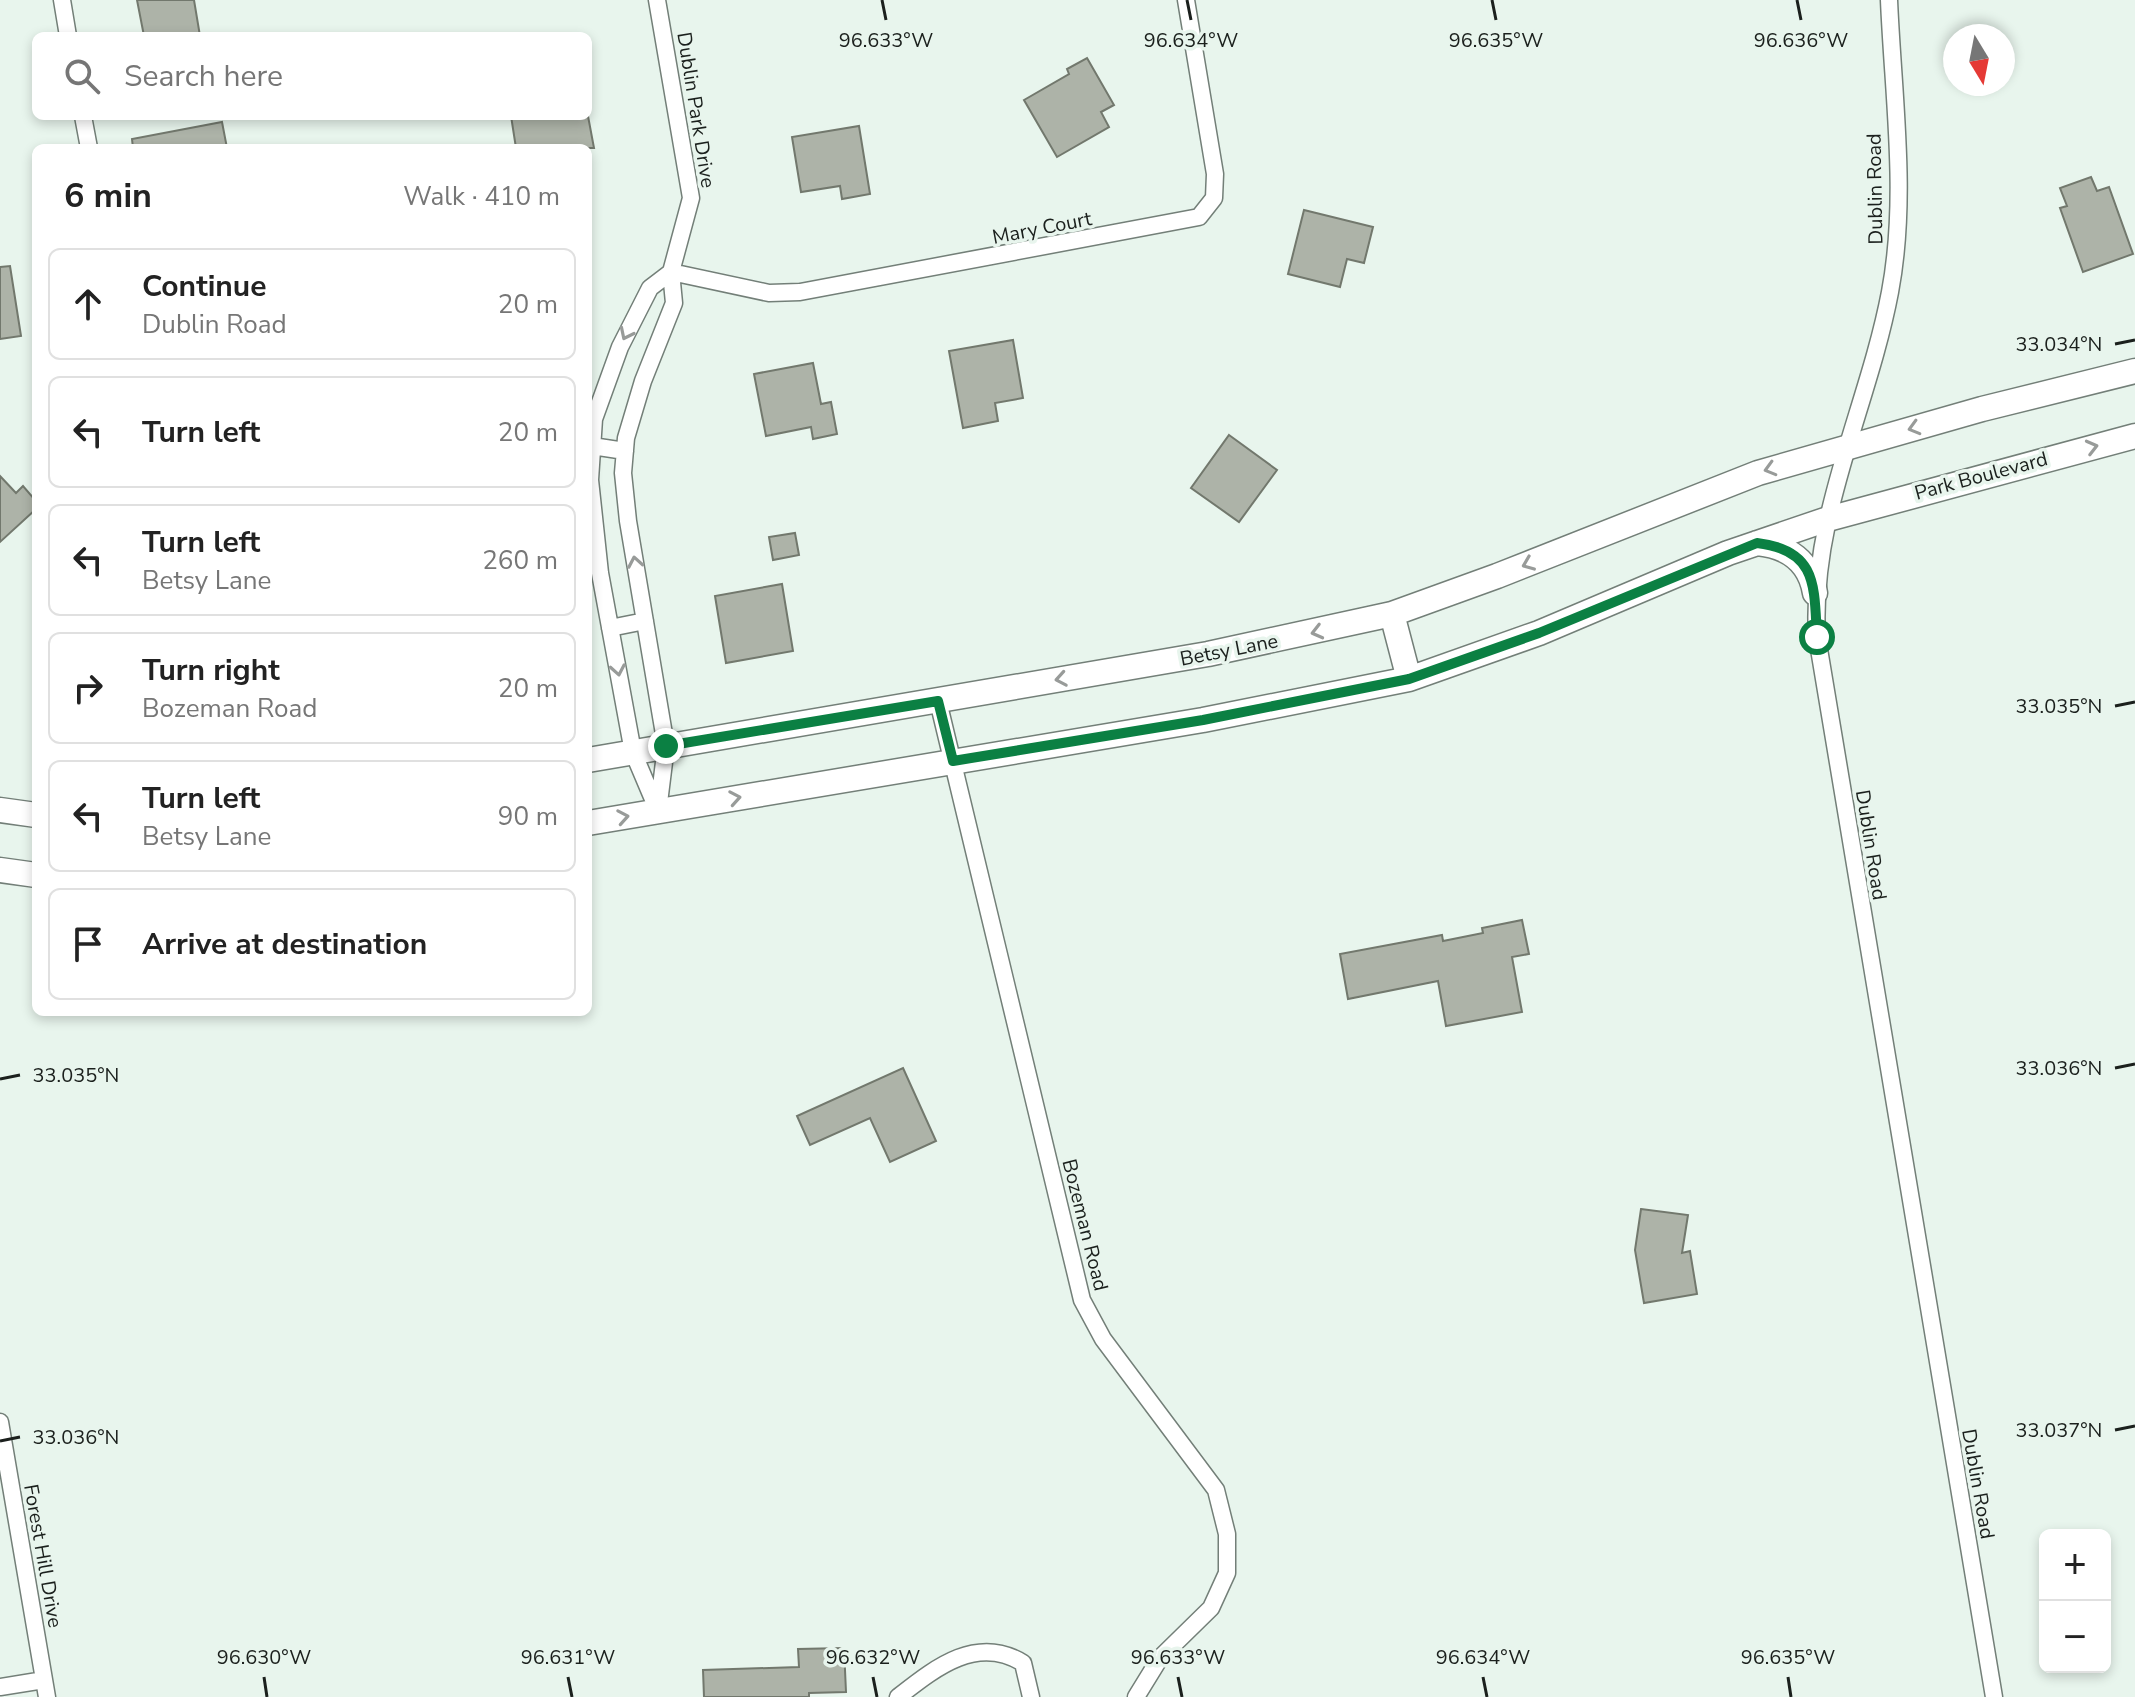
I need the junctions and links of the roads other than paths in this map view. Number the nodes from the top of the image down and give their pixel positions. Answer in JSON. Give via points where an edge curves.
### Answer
{"nodes":[{"id":1,"x":62,"y":0,"type":"edge"},
{"id":2,"x":657,"y":0,"type":"edge"},
{"id":3,"x":1186,"y":0,"type":"edge"},
{"id":4,"x":1889,"y":0,"type":"edge"},
{"id":5,"x":67,"y":32,"type":"edge"},
{"id":6,"x":84,"y":120,"type":"edge"},
{"id":7,"x":88,"y":144,"type":"edge"},
{"id":8,"x":671,"y":272,"type":"junction"},
{"id":9,"x":2135,"y":371,"type":"edge"},
{"id":10,"x":2135,"y":436,"type":"edge"},
{"id":11,"x":592,"y":446,"type":"joint"},
{"id":12,"x":1845,"y":447,"type":"junction"},
{"id":13,"x":625,"y":451,"type":"junction"},
{"id":14,"x":592,"y":495,"type":"edge"},
{"id":15,"x":1828,"y":519,"type":"junction"},
{"id":16,"x":1757,"y":543,"type":"junction"},
{"id":17,"x":1815,"y":593,"type":"junction"},
{"id":18,"x":1392,"y":614,"type":"junction"},
{"id":19,"x":645,"y":621,"type":"junction"},
{"id":20,"x":610,"y":628,"type":"junction"},
{"id":21,"x":1409,"y":679,"type":"junction"},
{"id":22,"x":938,"y":701,"type":"junction"},
{"id":23,"x":666,"y":746,"type":"junction"},
{"id":24,"x":633,"y":752,"type":"junction"},
{"id":25,"x":592,"y":759,"type":"edge"},
{"id":26,"x":953,"y":761,"type":"junction"},
{"id":27,"x":0,"y":810,"type":"edge"},
{"id":28,"x":658,"y":811,"type":"junction"},
{"id":29,"x":32,"y":814,"type":"edge"},
{"id":30,"x":592,"y":822,"type":"edge"},
{"id":31,"x":0,"y":870,"type":"edge"},
{"id":32,"x":32,"y":874,"type":"edge"},
{"id":33,"x":0,"y":1422,"type":"edge"},
{"id":34,"x":44,"y":1680,"type":"junction"},
{"id":35,"x":0,"y":1687,"type":"edge"},
{"id":36,"x":47,"y":1697,"type":"edge"},
{"id":37,"x":898,"y":1697,"type":"edge"},
{"id":38,"x":1031,"y":1697,"type":"edge"},
{"id":39,"x":1136,"y":1697,"type":"edge"},
{"id":40,"x":1994,"y":1697,"type":"edge"}],
"edges":[{"from":1,"to":5,"type":"street"},
{"from":2,"to":8,"type":"street","name":"Dublin Park Drive","via":[[691,198]]},
{"from":3,"to":8,"type":"street","name":"Mary Court","via":[[1215,174],[1214,198],[1199,217],[800,292],[769,293]]},
{"from":4,"to":12,"type":"street","name":"Dublin Road","via":[[1898,245],[1883,323]]},
{"from":6,"to":7,"type":"street"},
{"from":8,"to":11,"type":"street","name":"Dublin Park Drive","one_way":true,"via":[[650,288],[620,347],[594,419]]},
{"from":8,"to":13,"type":"street","name":"Dublin Park Drive","via":[[674,303],[643,381]]},
{"from":9,"to":12,"type":"main road","one_way":true},
{"from":15,"to":10,"type":"main road","name":"Park Boulevard","one_way":true},
{"from":11,"to":13,"type":"street"},
{"from":12,"to":15,"type":"street","name":"Dublin Road"},
{"from":12,"to":18,"type":"main road","name":"Betsy Lane","one_way":true,"via":[[1758,473]]},
{"from":19,"to":13,"type":"street","name":"Dublin Park Drive","one_way":true,"via":[[628,521]]},
{"from":14,"to":20,"type":"street","name":"Dublin Park Drive"},
{"from":15,"to":16,"type":"main road"},
{"from":15,"to":17,"type":"street","name":"Dublin Road"},
{"from":16,"to":17,"type":"main road","via":[[1796,556]]},
{"from":16,"to":21,"type":"main road","via":[[1526,638]]},
{"from":17,"to":40,"type":"street","name":"Dublin Road","via":[[1823,683]]},
{"from":18,"to":21,"type":"main road"},
{"from":18,"to":22,"type":"main road","name":"Betsy Lane","one_way":true,"via":[[1208,654]]},
{"from":19,"to":20,"type":"street"},
{"from":19,"to":23,"type":"street","name":"Dublin Park Drive"},
{"from":20,"to":24,"type":"street","name":"Dublin Park Drive","one_way":true},
{"from":21,"to":26,"type":"main road"},
{"from":22,"to":23,"type":"main road","name":"Betsy Lane"},
{"from":22,"to":26,"type":"street","name":"Bozeman Road"},
{"from":23,"to":24,"type":"main road","name":"Betsy Lane"},
{"from":23,"to":28,"type":"street","name":"Dublin Park Drive"},
{"from":24,"to":25,"type":"main road","name":"Betsy Lane"},
{"from":24,"to":28,"type":"street","name":"Dublin Park Drive"},
{"from":28,"to":26,"type":"main road","one_way":true},
{"from":26,"to":39,"type":"street","name":"Bozeman Road","via":[[1082,1300],[1103,1339],[1216,1490],[1227,1534],[1227,1573],[1211,1608],[1160,1658]]},
{"from":27,"to":29,"type":"main road"},
{"from":30,"to":28,"type":"main road","one_way":true},
{"from":31,"to":32,"type":"main road"},
{"from":33,"to":34,"type":"street","name":"Forest Hill Drive"},
{"from":34,"to":35,"type":"street"},
{"from":34,"to":36,"type":"street","name":"Forest Hill Drive"},
{"from":37,"to":38,"type":"street","via":[[945,1661],[1006,1653],[1023,1663]]}]}
